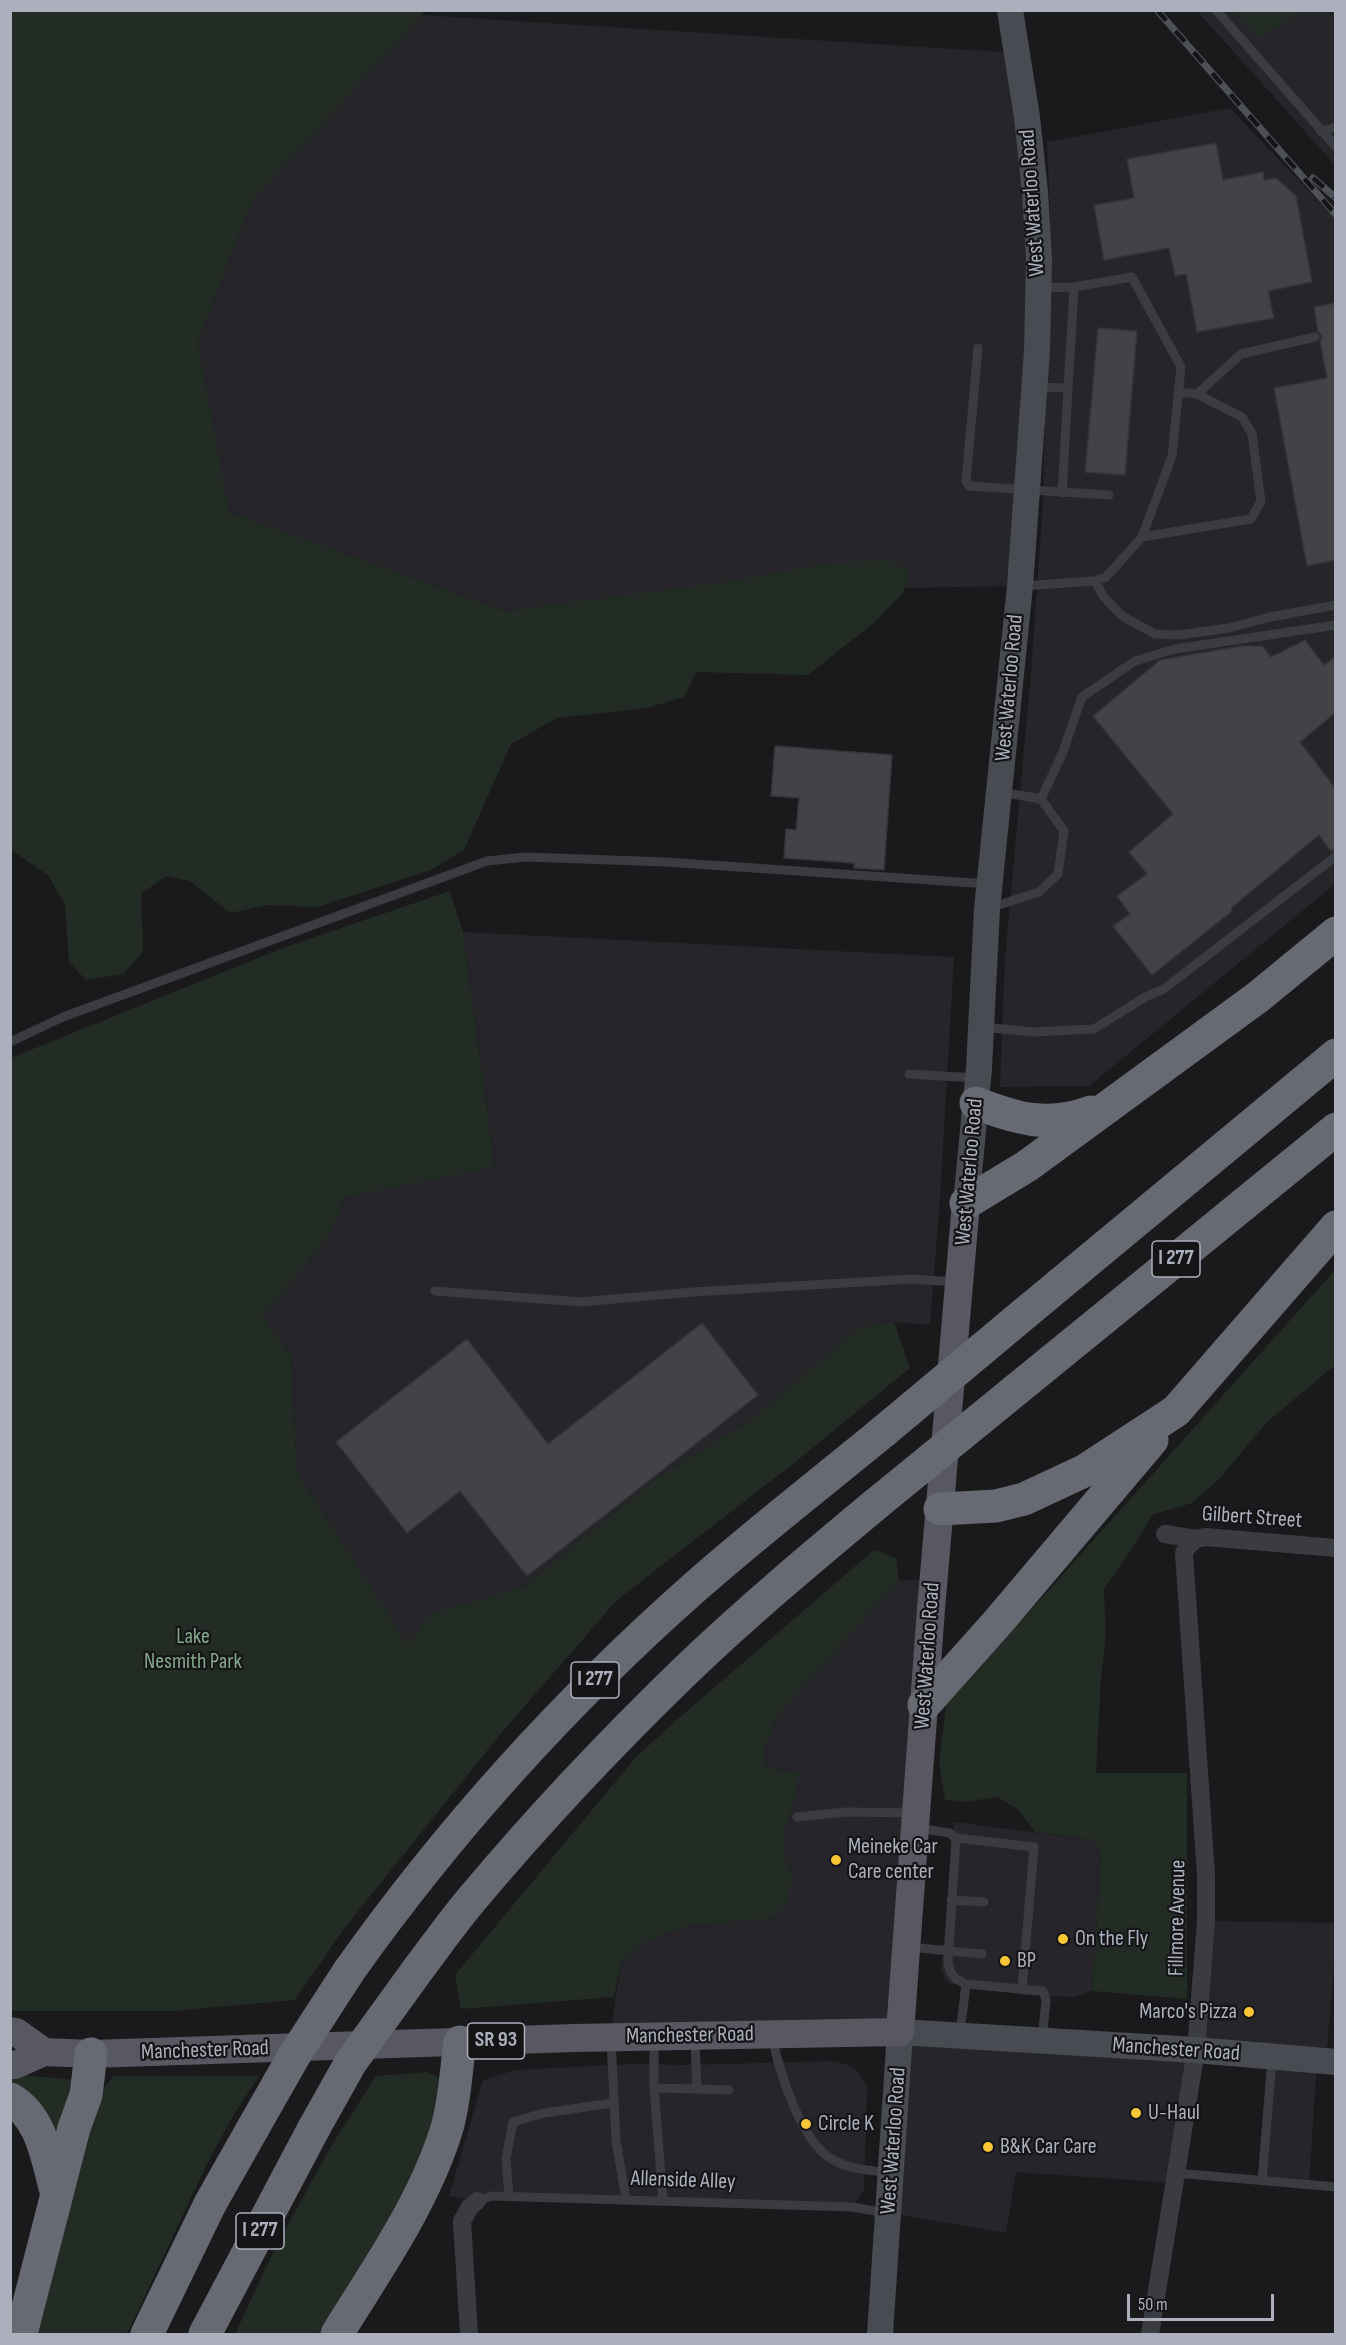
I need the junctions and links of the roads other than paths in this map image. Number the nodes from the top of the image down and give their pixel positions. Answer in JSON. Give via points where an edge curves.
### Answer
{"nodes":[{"id":1,"x":1010,"y":10,"type":"edge"},
{"id":2,"x":1216,"y":10,"type":"edge"},
{"id":3,"x":1335,"y":127,"type":"edge"},
{"id":4,"x":1322,"y":132,"type":"junction"},
{"id":5,"x":1335,"y":147,"type":"edge"},
{"id":6,"x":1074,"y":287,"type":"junction"},
{"id":7,"x":1038,"y":288,"type":"junction"},
{"id":8,"x":1315,"y":337,"type":"dead end"},
{"id":9,"x":978,"y":348,"type":"dead end"},
{"id":10,"x":1034,"y":387,"type":"junction"},
{"id":11,"x":1068,"y":388,"type":"junction"},
{"id":12,"x":1179,"y":392,"type":"junction"},
{"id":13,"x":1197,"y":394,"type":"junction"},
{"id":14,"x":1027,"y":491,"type":"junction"},
{"id":15,"x":1062,"y":493,"type":"junction"},
{"id":16,"x":1109,"y":495,"type":"dead end"},
{"id":17,"x":1142,"y":537,"type":"junction"},
{"id":18,"x":1095,"y":581,"type":"junction"},
{"id":19,"x":1020,"y":586,"type":"junction"},
{"id":20,"x":1335,"y":605,"type":"edge"},
{"id":21,"x":1335,"y":625,"type":"edge"},
{"id":22,"x":1001,"y":792,"type":"junction"},
{"id":23,"x":1041,"y":799,"type":"junction"},
{"id":24,"x":1335,"y":856,"type":"edge"},
{"id":25,"x":989,"y":896,"type":"junction"},
{"id":26,"x":1335,"y":933,"type":"edge"},
{"id":27,"x":981,"y":1026,"type":"junction"},
{"id":28,"x":10,"y":1042,"type":"edge"},
{"id":29,"x":1335,"y":1055,"type":"edge"},
{"id":30,"x":909,"y":1074,"type":"dead end"},
{"id":31,"x":977,"y":1090,"type":"junction"},
{"id":32,"x":1119,"y":1098,"type":"junction"},
{"id":33,"x":1335,"y":1129,"type":"edge"},
{"id":34,"x":966,"y":1203,"type":"junction"},
{"id":35,"x":1335,"y":1227,"type":"edge"},
{"id":36,"x":960,"y":1282,"type":"junction"},
{"id":37,"x":435,"y":1291,"type":"dead end"},
{"id":38,"x":1176,"y":1411,"type":"junction"},
{"id":39,"x":940,"y":1509,"type":"junction"},
{"id":40,"x":1165,"y":1534,"type":"dead end"},
{"id":41,"x":1196,"y":1539,"type":"junction"},
{"id":42,"x":1335,"y":1548,"type":"edge"},
{"id":43,"x":924,"y":1705,"type":"junction"},
{"id":44,"x":797,"y":1817,"type":"dead end"},
{"id":45,"x":916,"y":1820,"type":"junction"},
{"id":46,"x":956,"y":1838,"type":"junction"},
{"id":47,"x":951,"y":1900,"type":"junction"},
{"id":48,"x":984,"y":1902,"type":"dead end"},
{"id":49,"x":906,"y":1947,"type":"junction"},
{"id":50,"x":948,"y":1952,"type":"junction"},
{"id":51,"x":982,"y":1954,"type":"dead end"},
{"id":52,"x":966,"y":1984,"type":"junction"},
{"id":53,"x":1022,"y":1989,"type":"junction"},
{"id":54,"x":10,"y":2031,"type":"edge"},
{"id":55,"x":900,"y":2032,"type":"junction"},
{"id":56,"x":772,"y":2035,"type":"junction"},
{"id":57,"x":654,"y":2036,"type":"junction"},
{"id":58,"x":695,"y":2036,"type":"junction"},
{"id":59,"x":960,"y":2036,"type":"junction"},
{"id":60,"x":610,"y":2037,"type":"junction"},
{"id":61,"x":1042,"y":2041,"type":"junction"},
{"id":62,"x":460,"y":2042,"type":"junction"},
{"id":63,"x":1196,"y":2050,"type":"junction"},
{"id":64,"x":44,"y":2052,"type":"junction"},
{"id":65,"x":91,"y":2054,"type":"junction"},
{"id":66,"x":1272,"y":2057,"type":"junction"},
{"id":67,"x":1335,"y":2062,"type":"edge"},
{"id":68,"x":10,"y":2065,"type":"edge"},
{"id":69,"x":654,"y":2088,"type":"junction"},
{"id":70,"x":697,"y":2089,"type":"junction"},
{"id":71,"x":729,"y":2090,"type":"dead end"},
{"id":72,"x":10,"y":2099,"type":"edge"},
{"id":73,"x":613,"y":2103,"type":"junction"},
{"id":74,"x":892,"y":2173,"type":"junction"},
{"id":75,"x":1176,"y":2173,"type":"junction"},
{"id":76,"x":1262,"y":2181,"type":"junction"},
{"id":77,"x":1335,"y":2187,"type":"edge"},
{"id":78,"x":57,"y":2194,"type":"junction"},
{"id":79,"x":508,"y":2196,"type":"junction"},
{"id":80,"x":626,"y":2199,"type":"junction"},
{"id":81,"x":663,"y":2200,"type":"junction"},
{"id":82,"x":477,"y":2201,"type":"joint"},
{"id":83,"x":889,"y":2213,"type":"junction"},
{"id":84,"x":21,"y":2334,"type":"edge"},
{"id":85,"x":147,"y":2334,"type":"edge"},
{"id":86,"x":205,"y":2334,"type":"edge"},
{"id":87,"x":337,"y":2334,"type":"edge"},
{"id":88,"x":469,"y":2334,"type":"edge"},
{"id":89,"x":880,"y":2334,"type":"edge"},
{"id":90,"x":1150,"y":2334,"type":"edge"}],
"edges":[{"from":1,"to":7,"type":"main road","name":"West Waterloo Road","via":[[1035,192]]},
{"from":2,"to":4,"type":"lane"},
{"from":3,"to":4,"type":"lane"},
{"from":4,"to":5,"type":"lane"},
{"from":6,"to":7,"type":"lane"},
{"from":6,"to":11,"type":"lane"},
{"from":6,"to":12,"type":"lane","via":[[1131,277],[1181,367]]},
{"from":7,"to":10,"type":"main road","name":"West Waterloo Road"},
{"from":8,"to":13,"type":"lane","via":[[1241,354]]},
{"from":9,"to":14,"type":"lane","via":[[966,481],[969,486]]},
{"from":10,"to":11,"type":"lane"},
{"from":10,"to":14,"type":"main road","name":"West Waterloo Road"},
{"from":11,"to":15,"type":"lane"},
{"from":12,"to":13,"type":"lane"},
{"from":12,"to":17,"type":"lane","via":[[1172,456]]},
{"from":13,"to":17,"type":"lane","via":[[1242,417],[1252,434],[1261,501],[1251,519]]},
{"from":14,"to":15,"type":"lane"},
{"from":14,"to":19,"type":"main road","name":"West Waterloo Road"},
{"from":15,"to":16,"type":"lane"},
{"from":17,"to":18,"type":"lane","via":[[1106,577]]},
{"from":18,"to":19,"type":"lane"},
{"from":18,"to":20,"type":"lane","via":[[1122,616],[1155,633],[1178,635],[1229,628]]},
{"from":19,"to":22,"type":"main road","name":"West Waterloo Road"},
{"from":21,"to":23,"type":"lane","via":[[1175,649],[1135,661],[1082,697]]},
{"from":22,"to":23,"type":"lane"},
{"from":22,"to":25,"type":"main road","name":"West Waterloo Road"},
{"from":23,"to":25,"type":"lane","via":[[1064,831],[1058,873],[1039,892]]},
{"from":24,"to":27,"type":"lane","via":[[1164,989],[1094,1029],[1032,1032]]},
{"from":25,"to":27,"type":"main road","name":"West Waterloo Road"},
{"from":25,"to":28,"type":"lane","via":[[666,862],[526,857],[487,861],[63,1017]]},
{"from":26,"to":32,"type":"highway","via":[[1258,997]]},
{"from":27,"to":31,"type":"main road","name":"West Waterloo Road"},
{"from":29,"to":85,"type":"highway","number":"I 277","bridge":true,"via":[[695,1586],[607,1668],[497,1783],[387,1918],[294,2056],[210,2204]]},
{"from":30,"to":31,"type":"lane"},
{"from":31,"to":32,"type":"highway","via":[[1005,1114],[1049,1121],[1074,1118]]},
{"from":31,"to":34,"type":"main road","name":"West Waterloo Road"},
{"from":32,"to":34,"type":"highway","via":[[1027,1166]]},
{"from":33,"to":86,"type":"highway","number":"I 277","bridge":true,"via":[[794,1572],[682,1674],[578,1779],[476,1894],[351,2062]]},
{"from":34,"to":36,"type":"main road","name":"West Waterloo Road"},
{"from":35,"to":38,"type":"highway"},
{"from":36,"to":37,"type":"lane","via":[[912,1279],[581,1302]]},
{"from":36,"to":39,"type":"main road","name":"West Waterloo Road"},
{"from":38,"to":39,"type":"highway","via":[[1084,1471],[1024,1498],[996,1506]]},
{"from":38,"to":43,"type":"highway"},
{"from":39,"to":43,"type":"main road","name":"West Waterloo Road"},
{"from":40,"to":41,"type":"street","name":"Gilbert Street"},
{"from":41,"to":42,"type":"street","name":"Gilbert Street"},
{"from":41,"to":63,"type":"street","name":"Fillmore Avenue","via":[[1184,1553],[1207,1898]]},
{"from":43,"to":45,"type":"main road","name":"West Waterloo Road"},
{"from":44,"to":45,"type":"lane","via":[[846,1812]]},
{"from":45,"to":46,"type":"lane"},
{"from":45,"to":49,"type":"main road","name":"West Waterloo Road"},
{"from":46,"to":47,"type":"lane"},
{"from":46,"to":53,"type":"lane","via":[[1034,1846],[1024,1905]]},
{"from":47,"to":48,"type":"lane"},
{"from":47,"to":50,"type":"lane"},
{"from":49,"to":50,"type":"lane"},
{"from":49,"to":55,"type":"main road","name":"West Waterloo Road"},
{"from":50,"to":51,"type":"lane"},
{"from":50,"to":52,"type":"lane","via":[[950,1971]]},
{"from":52,"to":53,"type":"lane"},
{"from":52,"to":59,"type":"lane"},
{"from":53,"to":61,"type":"lane","via":[[1043,1992],[1046,2000]]},
{"from":54,"to":64,"type":"main road"},
{"from":55,"to":56,"type":"main road","name":"Manchester Road","number":"SR 93"},
{"from":55,"to":59,"type":"main road","name":"Manchester Road","number":"SR 93"},
{"from":55,"to":74,"type":"main road","name":"West Waterloo Road"},
{"from":56,"to":58,"type":"main road","name":"Manchester Road","number":"SR 93"},
{"from":56,"to":74,"type":"lane","via":[[783,2077],[818,2149],[834,2161],[854,2168]]},
{"from":57,"to":58,"type":"main road","name":"Manchester Road","number":"SR 93"},
{"from":57,"to":60,"type":"main road","name":"Manchester Road","number":"SR 93"},
{"from":57,"to":69,"type":"lane"},
{"from":58,"to":70,"type":"lane"},
{"from":59,"to":61,"type":"main road","name":"Manchester Road","number":"SR 93"},
{"from":60,"to":62,"type":"main road","name":"Manchester Road","number":"SR 93"},
{"from":60,"to":73,"type":"lane"},
{"from":61,"to":63,"type":"main road","name":"Manchester Road","number":"SR 93"},
{"from":62,"to":65,"type":"main road","name":"Manchester Road","number":"SR 93"},
{"from":62,"to":87,"type":"highway","via":[[447,2128],[432,2168],[402,2228]]},
{"from":63,"to":66,"type":"main road","name":"Manchester Road","number":"SR 93"},
{"from":63,"to":75,"type":"street","name":"Fillmore Avenue"},
{"from":64,"to":65,"type":"main road","name":"Manchester Road","number":"SR 93"},
{"from":64,"to":68,"type":"main road","name":"Manchester Road","number":"SR 93"},
{"from":65,"to":78,"type":"highway","via":[[86,2095]]},
{"from":66,"to":67,"type":"main road","name":"Manchester Road","number":"SR 93"},
{"from":66,"to":76,"type":"lane"},
{"from":69,"to":70,"type":"lane"},
{"from":69,"to":81,"type":"lane"},
{"from":70,"to":71,"type":"lane"},
{"from":72,"to":78,"type":"highway","via":[[21,2106],[42,2138]]},
{"from":73,"to":79,"type":"lane","via":[[544,2113],[513,2122],[506,2159]]},
{"from":73,"to":80,"type":"lane"},
{"from":74,"to":83,"type":"main road","name":"West Waterloo Road"},
{"from":75,"to":76,"type":"lane"},
{"from":75,"to":90,"type":"street","name":"Fillmore Avenue"},
{"from":76,"to":77,"type":"lane"},
{"from":78,"to":84,"type":"highway"},
{"from":79,"to":80,"type":"lane","name":"Allenside Alley"},
{"from":79,"to":82,"type":"lane","name":"Allenside Alley"},
{"from":80,"to":81,"type":"lane","name":"Allenside Alley"},
{"from":81,"to":83,"type":"lane","name":"Allenside Alley","via":[[852,2207]]},
{"from":82,"to":88,"type":"street","via":[[462,2221]]},
{"from":83,"to":89,"type":"main road","name":"West Waterloo Road"}]}
